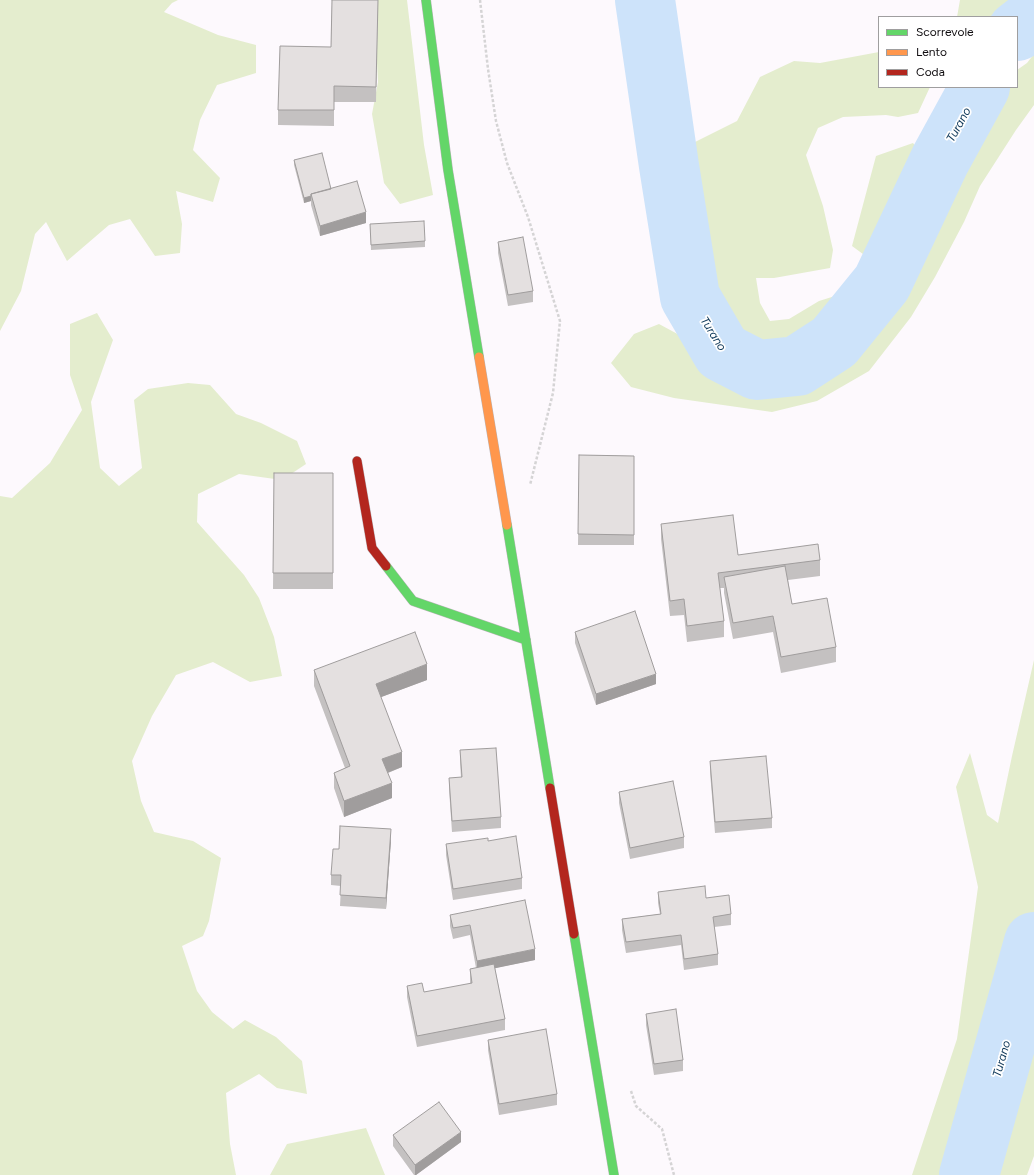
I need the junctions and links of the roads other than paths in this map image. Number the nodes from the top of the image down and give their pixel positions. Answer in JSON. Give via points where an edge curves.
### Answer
{"nodes":[{"id":1,"x":426,"y":0,"type":"edge"},
{"id":2,"x":357,"y":461,"type":"dead end"},
{"id":3,"x":526,"y":640,"type":"junction"},
{"id":4,"x":614,"y":1175,"type":"edge"}],
"edges":[{"from":1,"to":3,"type":"main road","via":[[448,170]]},
{"from":2,"to":3,"type":"main road","via":[[372,548],[413,601]]},
{"from":3,"to":4,"type":"main road"}]}
